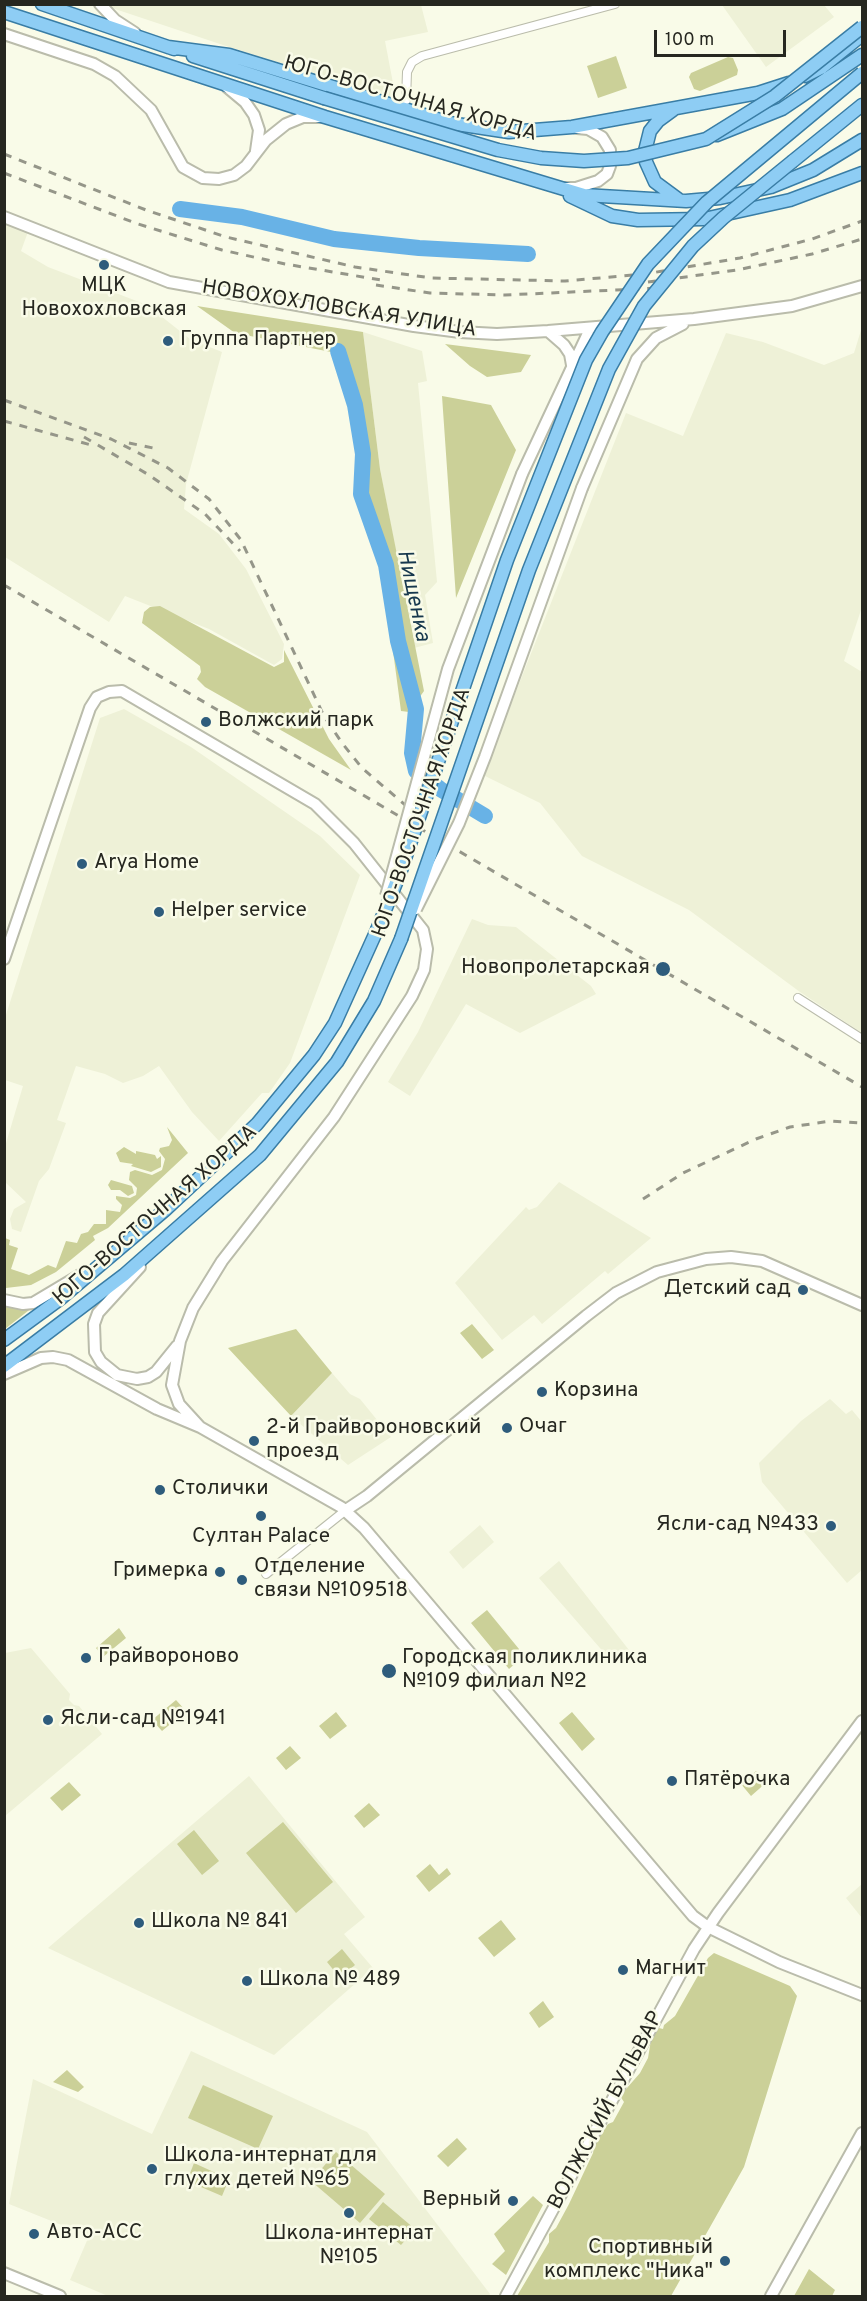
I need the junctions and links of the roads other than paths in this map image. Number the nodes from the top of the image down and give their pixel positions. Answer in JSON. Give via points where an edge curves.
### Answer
{"nodes":[{"id":1,"x":42,"y":4,"type":"edge"},
{"id":2,"x":100,"y":4,"type":"edge"},
{"id":3,"x":615,"y":4,"type":"edge"},
{"id":4,"x":4,"y":12,"type":"edge"},
{"id":5,"x":862,"y":27,"type":"edge"},
{"id":6,"x":4,"y":34,"type":"edge"},
{"id":7,"x":862,"y":35,"type":"edge"},
{"id":8,"x":148,"y":40,"type":"junction"},
{"id":9,"x":168,"y":47,"type":"junction"},
{"id":10,"x":862,"y":55,"type":"edge"},
{"id":11,"x":862,"y":73,"type":"edge"},
{"id":12,"x":224,"y":85,"type":"junction"},
{"id":13,"x":406,"y":100,"type":"dead end"},
{"id":14,"x":862,"y":105,"type":"edge"},
{"id":15,"x":679,"y":107,"type":"junction"},
{"id":16,"x":325,"y":117,"type":"junction"},
{"id":17,"x":572,"y":127,"type":"junction"},
{"id":18,"x":706,"y":139,"type":"junction"},
{"id":19,"x":862,"y":140,"type":"edge"},
{"id":20,"x":251,"y":160,"type":"junction"},
{"id":21,"x":862,"y":173,"type":"edge"},
{"id":22,"x":556,"y":188,"type":"junction"},
{"id":23,"x":686,"y":201,"type":"junction"},
{"id":24,"x":4,"y":217,"type":"edge"},
{"id":25,"x":862,"y":286,"type":"edge"},
{"id":26,"x":694,"y":319,"type":"junction"},
{"id":27,"x":590,"y":329,"type":"junction"},
{"id":28,"x":548,"y":332,"type":"junction"},
{"id":29,"x":572,"y":365,"type":"junction"},
{"id":30,"x":377,"y":930,"type":"junction"},
{"id":31,"x":401,"y":939,"type":"junction"},
{"id":32,"x":4,"y":959,"type":"edge"},
{"id":33,"x":798,"y":998,"type":"dead end"},
{"id":34,"x":862,"y":1039,"type":"edge"},
{"id":35,"x":176,"y":1230,"type":"junction"},
{"id":36,"x":116,"y":1252,"type":"junction"},
{"id":37,"x":4,"y":1300,"type":"edge"},
{"id":38,"x":862,"y":1305,"type":"edge"},
{"id":39,"x":4,"y":1340,"type":"edge"},
{"id":40,"x":180,"y":1341,"type":"junction"},
{"id":41,"x":4,"y":1366,"type":"edge"},
{"id":42,"x":4,"y":1374,"type":"edge"},
{"id":43,"x":200,"y":1427,"type":"junction"},
{"id":44,"x":346,"y":1510,"type":"junction"},
{"id":45,"x":266,"y":1574,"type":"dead end"},
{"id":46,"x":862,"y":1721,"type":"edge"},
{"id":47,"x":708,"y":1927,"type":"junction"},
{"id":48,"x":862,"y":1995,"type":"edge"},
{"id":49,"x":862,"y":2133,"type":"edge"},
{"id":50,"x":4,"y":2273,"type":"edge"},
{"id":51,"x":60,"y":2296,"type":"edge"},
{"id":52,"x":506,"y":2296,"type":"edge"},
{"id":53,"x":771,"y":2296,"type":"edge"}],
"edges":[{"from":1,"to":8,"type":"main road","name":"ЮГО-ВОСТОЧНАЯ ХОРДА"},
{"from":2,"to":8,"type":"main road","via":[[115,20]]},
{"from":3,"to":13,"type":"street","via":[[422,56],[412,62],[407,72]]},
{"from":4,"to":12,"type":"main road","name":"ЮГО-ВОСТОЧНАЯ ХОРДА"},
{"from":5,"to":18,"type":"main road","bridge":true,"via":[[775,96]]},
{"from":6,"to":20,"type":"main road","via":[[79,58],[115,76],[150,110],[178,161],[196,175],[226,178]]},
{"from":7,"to":15,"type":"main road","via":[[821,68],[798,80],[758,93]]},
{"from":8,"to":9,"type":"main road","name":"ЮГО-ВОСТОЧНАЯ ХОРДА"},
{"from":9,"to":17,"type":"main road","via":[[229,55],[476,129],[509,132]]},
{"from":9,"to":18,"type":"main road","name":"ЮГО-ВОСТОЧНАЯ ХОРДА","bridge":true,"via":[[498,150],[541,158],[628,158]]},
{"from":10,"to":18,"type":"main road","name":"ЮГО-ВОСТОЧНАЯ ХОРДА","bridge":true,"via":[[782,109]]},
{"from":11,"to":30,"type":"main road","name":"ЮГО-ВОСТОЧНАЯ ХОРДА","bridge":true,"via":[[699,210],[648,264],[586,360],[507,560]]},
{"from":12,"to":16,"type":"main road","name":"ЮГО-ВОСТОЧНАЯ ХОРДА"},
{"from":12,"to":20,"type":"main road","via":[[245,102],[257,122],[258,146]]},
{"from":14,"to":31,"type":"main road","name":"ЮГО-ВОСТОЧНАЯ ХОРДА","bridge":true,"via":[[693,246],[623,340],[595,400],[529,570]]},
{"from":15,"to":17,"type":"main road"},
{"from":15,"to":23,"type":"main road","via":[[650,131],[645,151],[655,182],[673,197]]},
{"from":16,"to":20,"type":"main road","via":[[303,117],[286,124],[266,140]]},
{"from":16,"to":22,"type":"main road","name":"ЮГО-ВОСТОЧНАЯ ХОРДА"},
{"from":17,"to":22,"type":"main road","via":[[588,129],[602,137],[610,150],[610,166],[598,181],[576,188]]},
{"from":19,"to":23,"type":"main road","name":"ЮГО-ВОСТОЧНАЯ ХОРДА","bridge":true,"via":[[835,159],[771,187]]},
{"from":21,"to":22,"type":"main road","via":[[790,200],[704,219],[638,220],[612,216]]},
{"from":22,"to":23,"type":"main road","name":"ЮГО-ВОСТОЧНАЯ ХОРДА","via":[[584,195]]},
{"from":24,"to":28,"type":"main road","name":"НОВОХОХЛОВСКАЯ УЛИЦА","via":[[169,282],[414,326],[497,334]]},
{"from":25,"to":26,"type":"main road","name":"НОВОХОХЛОВСКАЯ УЛИЦА","via":[[792,306]]},
{"from":26,"to":27,"type":"main road","name":"НОВОХОХЛОВСКАЯ УЛИЦА"},
{"from":26,"to":31,"type":"main road","bridge":true,"via":[[656,338],[638,359],[582,488],[459,823]]},
{"from":27,"to":28,"type":"main road","name":"НОВОХОХЛОВСКАЯ УЛИЦА"},
{"from":27,"to":29,"type":"main road"},
{"from":28,"to":29,"type":"main road","via":[[564,345]]},
{"from":29,"to":30,"type":"main road","bridge":true,"via":[[522,474],[448,669]]},
{"from":30,"to":36,"type":"main road","name":"ЮГО-ВОСТОЧНАЯ ХОРДА","via":[[335,1023],[290,1086],[215,1165]]},
{"from":31,"to":35,"type":"main road","name":"ЮГО-ВОСТОЧНАЯ ХОРДА","via":[[374,1001],[338,1062],[260,1155]]},
{"from":32,"to":40,"type":"main road","via":[[93,702],[109,692],[122,691],[315,804],[354,843],[423,930],[427,949],[424,970],[412,996],[334,1116],[222,1261],[193,1308]]},
{"from":33,"to":34,"type":"street"},
{"from":35,"to":40,"type":"main road","via":[[104,1306],[94,1324],[93,1338],[95,1352],[108,1370],[137,1379],[156,1372]]},
{"from":35,"to":41,"type":"main road","name":"ЮГО-ВОСТОЧНАЯ ХОРДА","via":[[74,1316]]},
{"from":36,"to":37,"type":"main road","via":[[33,1303]]},
{"from":36,"to":39,"type":"main road","name":"ЮГО-ВОСТОЧНАЯ ХОРДА"},
{"from":38,"to":44,"type":"main road","via":[[762,1261],[706,1259],[657,1272],[616,1293]]},
{"from":40,"to":43,"type":"main road","via":[[172,1385],[179,1404]]},
{"from":42,"to":43,"type":"main road","via":[[41,1358],[68,1360],[157,1409]]},
{"from":43,"to":44,"type":"main road"},
{"from":44,"to":45,"type":"street"},
{"from":44,"to":47,"type":"main road","via":[[693,1916]]},
{"from":46,"to":47,"type":"main road","name":"ВОЛЖСКИЙ БУЛЬВАР"},
{"from":47,"to":48,"type":"main road","via":[[779,1962]]},
{"from":47,"to":52,"type":"main road","name":"ВОЛЖСКИЙ БУЛЬВАР"},
{"from":49,"to":53,"type":"main road"},
{"from":50,"to":51,"type":"main road"}]}
